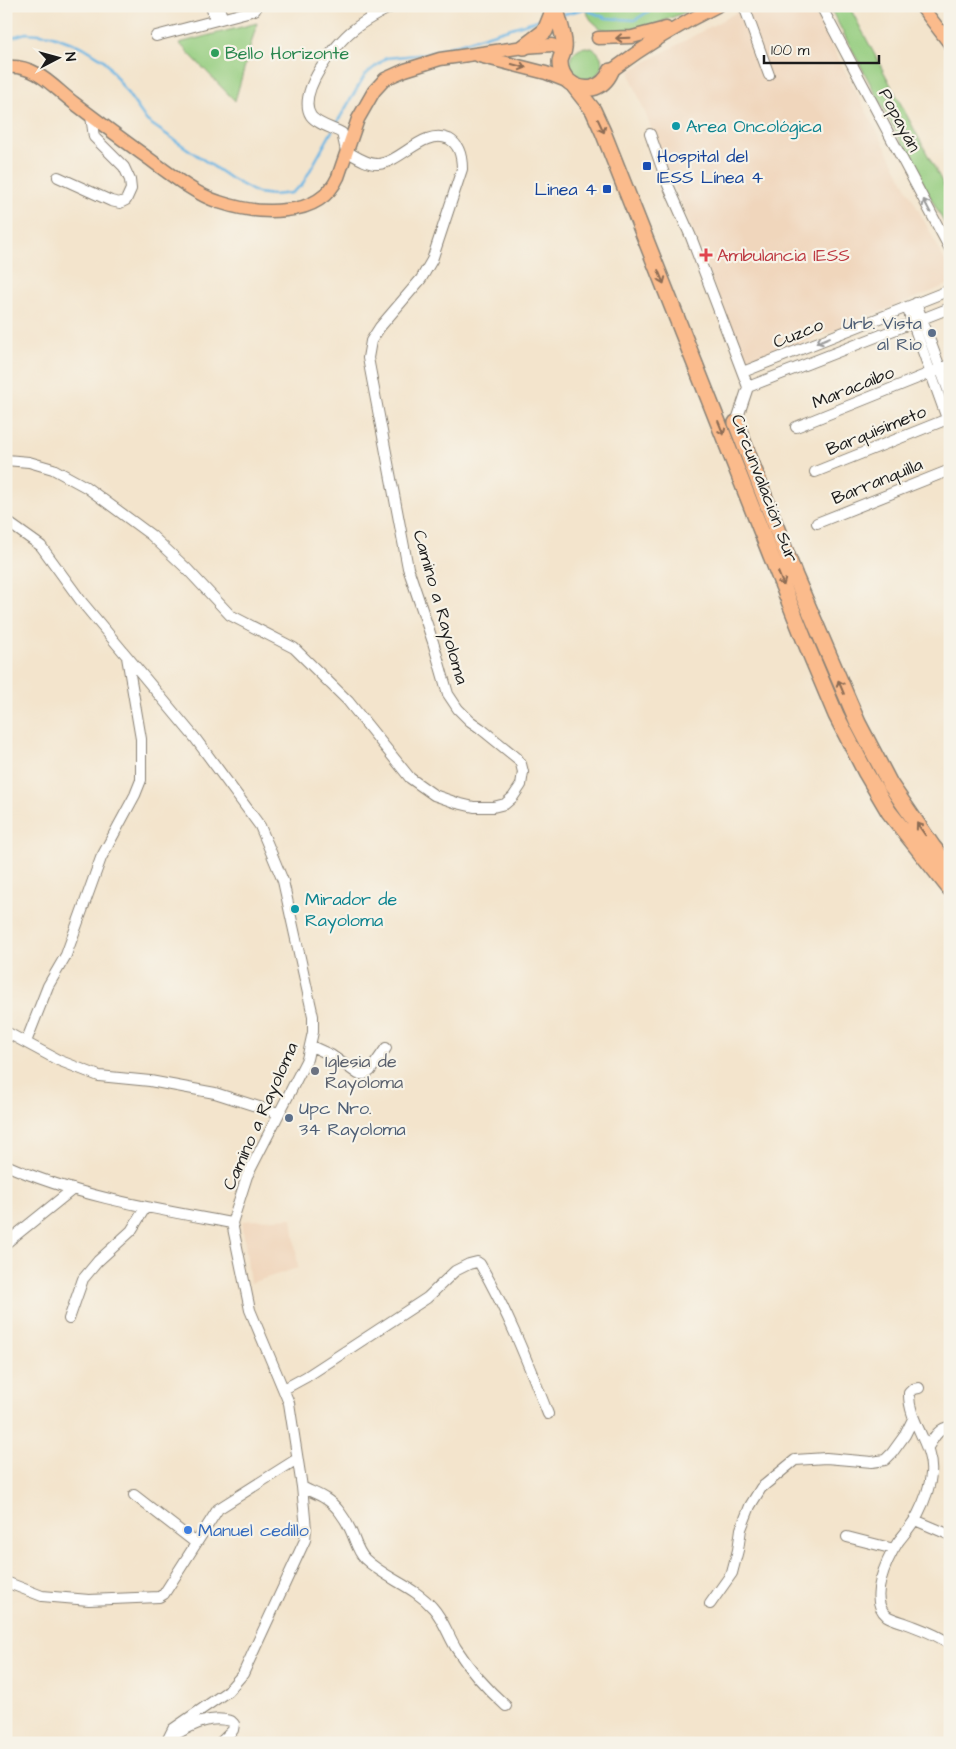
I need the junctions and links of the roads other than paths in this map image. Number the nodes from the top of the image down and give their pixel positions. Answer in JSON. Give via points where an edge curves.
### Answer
{"nodes":[{"id":1,"x":211,"y":6,"type":"edge"},
{"id":2,"x":219,"y":6,"type":"edge"},
{"id":3,"x":393,"y":6,"type":"edge"},
{"id":4,"x":555,"y":6,"type":"edge"},
{"id":5,"x":717,"y":6,"type":"edge"},
{"id":6,"x":744,"y":6,"type":"edge"},
{"id":7,"x":821,"y":6,"type":"edge"},
{"id":8,"x":922,"y":6,"type":"edge"},
{"id":9,"x":254,"y":10,"type":"dead end"},
{"id":10,"x":218,"y":19,"type":"junction"},
{"id":11,"x":681,"y":24,"type":"junction"},
{"id":12,"x":156,"y":36,"type":"dead end"},
{"id":13,"x":598,"y":38,"type":"dead end"},
{"id":14,"x":950,"y":44,"type":"edge"},
{"id":15,"x":524,"y":47,"type":"junction"},
{"id":16,"x":564,"y":49,"type":"junction"},
{"id":17,"x":472,"y":54,"type":"junction"},
{"id":18,"x":6,"y":68,"type":"edge"},
{"id":19,"x":611,"y":71,"type":"joint"},
{"id":20,"x":770,"y":75,"type":"dead end"},
{"id":21,"x":571,"y":84,"type":"junction"},
{"id":22,"x":91,"y":116,"type":"junction"},
{"id":23,"x":358,"y":119,"type":"junction"},
{"id":24,"x":341,"y":132,"type":"junction"},
{"id":25,"x":650,"y":134,"type":"dead end"},
{"id":26,"x":346,"y":151,"type":"junction"},
{"id":27,"x":58,"y":176,"type":"dead end"},
{"id":28,"x":950,"y":249,"type":"edge"},
{"id":29,"x":950,"y":290,"type":"edge"},
{"id":30,"x":911,"y":305,"type":"junction"},
{"id":31,"x":950,"y":308,"type":"edge"},
{"id":32,"x":917,"y":320,"type":"junction"},
{"id":33,"x":940,"y":369,"type":"edge"},
{"id":34,"x":743,"y":372,"type":"junction"},
{"id":35,"x":748,"y":386,"type":"junction"},
{"id":36,"x":950,"y":395,"type":"edge"},
{"id":37,"x":949,"y":421,"type":"edge"},
{"id":38,"x":736,"y":423,"type":"joint"},
{"id":39,"x":796,"y":427,"type":"dead end"},
{"id":40,"x":6,"y":460,"type":"edge"},
{"id":41,"x":950,"y":470,"type":"edge"},
{"id":42,"x":814,"y":472,"type":"dead end"},
{"id":43,"x":6,"y":521,"type":"edge"},
{"id":44,"x":817,"y":523,"type":"dead end"},
{"id":45,"x":126,"y":656,"type":"junction"},
{"id":46,"x":950,"y":868,"type":"edge"},
{"id":47,"x":950,"y":889,"type":"edge"},
{"id":48,"x":6,"y":1032,"type":"edge"},
{"id":49,"x":26,"y":1042,"type":"junction"},
{"id":50,"x":311,"y":1046,"type":"junction"},
{"id":51,"x":386,"y":1048,"type":"dead end"},
{"id":52,"x":278,"y":1113,"type":"junction"},
{"id":53,"x":6,"y":1165,"type":"edge"},
{"id":54,"x":73,"y":1189,"type":"junction"},
{"id":55,"x":146,"y":1208,"type":"junction"},
{"id":56,"x":232,"y":1223,"type":"junction"},
{"id":57,"x":6,"y":1243,"type":"edge"},
{"id":58,"x":69,"y":1319,"type":"dead end"},
{"id":59,"x":919,"y":1388,"type":"dead end"},
{"id":60,"x":284,"y":1390,"type":"junction"},
{"id":61,"x":548,"y":1414,"type":"dead end"},
{"id":62,"x":913,"y":1419,"type":"junction"},
{"id":63,"x":950,"y":1427,"type":"edge"},
{"id":64,"x":927,"y":1449,"type":"junction"},
{"id":65,"x":297,"y":1459,"type":"junction"},
{"id":66,"x":302,"y":1488,"type":"junction"},
{"id":67,"x":134,"y":1495,"type":"dead end"},
{"id":68,"x":915,"y":1520,"type":"junction"},
{"id":69,"x":950,"y":1535,"type":"edge"},
{"id":70,"x":847,"y":1537,"type":"dead end"},
{"id":71,"x":196,"y":1543,"type":"junction"},
{"id":72,"x":894,"y":1549,"type":"junction"},
{"id":73,"x":6,"y":1582,"type":"edge"},
{"id":74,"x":710,"y":1604,"type":"dead end"},
{"id":75,"x":950,"y":1644,"type":"edge"},
{"id":76,"x":506,"y":1706,"type":"dead end"},
{"id":77,"x":167,"y":1741,"type":"edge"},
{"id":78,"x":220,"y":1743,"type":"edge"}],
"edges":[{"from":1,"to":10,"type":"street"},
{"from":2,"to":10,"type":"street"},
{"from":3,"to":24,"type":"street","via":[[344,38],[314,81],[309,96],[309,110],[313,118]]},
{"from":4,"to":15,"type":"highway","via":[[545,31]]},
{"from":4,"to":16,"type":"highway"},
{"from":5,"to":11,"type":"main road"},
{"from":6,"to":20,"type":"street"},
{"from":28,"to":7,"type":"street","name":"Popayán","one_way":true},
{"from":8,"to":14,"type":"main road"},
{"from":9,"to":10,"type":"street"},
{"from":10,"to":12,"type":"street"},
{"from":11,"to":13,"type":"main road","one_way":true,"via":[[632,37]]},
{"from":11,"to":19,"type":"main road"},
{"from":15,"to":16,"type":"main road","via":[[552,45]]},
{"from":15,"to":17,"type":"main road"},
{"from":16,"to":21,"type":"highway","name":"Circunvalación Sur","via":[[560,63]]},
{"from":17,"to":21,"type":"main road","one_way":true,"via":[[546,73]]},
{"from":17,"to":23,"type":"main road","via":[[440,59],[385,80],[374,91]]},
{"from":18,"to":22,"type":"main road","via":[[28,68]]},
{"from":19,"to":21,"type":"highway","via":[[606,80],[594,88]]},
{"from":21,"to":47,"type":"highway","name":"Circunvalación Sur","one_way":true,"via":[[593,110],[604,132],[836,715],[882,800]]},
{"from":22,"to":26,"type":"main road","via":[[178,180],[217,202],[270,212],[308,206],[318,200],[335,184]]},
{"from":22,"to":27,"type":"street","via":[[92,134],[124,167],[130,180],[131,189],[126,200],[120,203],[111,201]]},
{"from":23,"to":24,"type":"street"},
{"from":23,"to":26,"type":"main road"},
{"from":24,"to":26,"type":"street"},
{"from":25,"to":34,"type":"street"},
{"from":26,"to":40,"type":"street","name":"Camino a Rayoloma","via":[[378,164],[397,158],[434,137],[453,141],[462,155],[462,169],[432,260],[421,279],[380,327],[371,341],[368,358],[408,568],[448,694],[470,721],[521,764],[520,785],[506,804],[474,807],[434,795],[410,778],[348,701],[294,648],[230,615],[151,535],[86,487],[61,474],[29,462]]},
{"from":29,"to":30,"type":"street","name":"Cuzco"},
{"from":30,"to":32,"type":"street"},
{"from":30,"to":34,"type":"street","name":"Cuzco","one_way":true},
{"from":31,"to":32,"type":"street","name":"Cuzco"},
{"from":32,"to":33,"type":"street"},
{"from":32,"to":35,"type":"street","name":"Cuzco"},
{"from":33,"to":36,"type":"street"},
{"from":33,"to":37,"type":"street"},
{"from":33,"to":39,"type":"street","name":"Maracaibo"},
{"from":34,"to":35,"type":"street"},
{"from":35,"to":38,"type":"street"},
{"from":37,"to":42,"type":"street","name":"Barquisimeto"},
{"from":46,"to":38,"type":"highway","name":"Circunvalación Sur","one_way":true,"via":[[890,784],[858,723],[795,576]]},
{"from":41,"to":44,"type":"street","name":"Barranquilla"},
{"from":43,"to":45,"type":"street","name":"Camino a Rayoloma","via":[[41,546]]},
{"from":45,"to":49,"type":"street","via":[[140,739],[141,780],[101,858],[66,955],[48,986]]},
{"from":45,"to":50,"type":"street","name":"Camino a Rayoloma","via":[[195,738],[260,826],[283,881],[313,1016]]},
{"from":48,"to":49,"type":"street"},
{"from":49,"to":52,"type":"street","via":[[58,1060],[100,1076],[214,1093]]},
{"from":50,"to":51,"type":"street","via":[[358,1074],[370,1071]]},
{"from":50,"to":52,"type":"street","name":"Camino a Rayoloma"},
{"from":52,"to":56,"type":"street","name":"Camino a Rayoloma","via":[[247,1176]]},
{"from":53,"to":54,"type":"street"},
{"from":54,"to":55,"type":"street"},
{"from":54,"to":57,"type":"street"},
{"from":55,"to":56,"type":"street"},
{"from":55,"to":58,"type":"street","via":[[131,1231],[83,1278]]},
{"from":56,"to":60,"type":"street","name":"Camino a Rayoloma","via":[[250,1310]]},
{"from":59,"to":62,"type":"street","via":[[909,1394]]},
{"from":60,"to":61,"type":"street","via":[[427,1298],[455,1271],[477,1262],[496,1292],[520,1343]]},
{"from":60,"to":65,"type":"street","name":"Camino a Rayoloma","via":[[289,1403]]},
{"from":62,"to":64,"type":"street"},
{"from":62,"to":74,"type":"street","via":[[885,1460],[795,1460],[761,1488],[741,1529],[732,1573]]},
{"from":63,"to":64,"type":"street","via":[[939,1431]]},
{"from":64,"to":68,"type":"street","via":[[932,1472]]},
{"from":65,"to":66,"type":"street","name":"Camino a Rayoloma"},
{"from":65,"to":71,"type":"street","via":[[218,1509]]},
{"from":66,"to":76,"type":"street","via":[[326,1499],[341,1514],[364,1559],[416,1592],[435,1610],[471,1671]]},
{"from":66,"to":77,"type":"street","name":"Camino a Rayoloma","via":[[305,1540],[242,1674],[228,1691],[173,1729]]},
{"from":67,"to":71,"type":"street"},
{"from":68,"to":69,"type":"street"},
{"from":68,"to":72,"type":"street"},
{"from":70,"to":72,"type":"street"},
{"from":71,"to":73,"type":"street","via":[[159,1597],[89,1600],[42,1596]]},
{"from":72,"to":75,"type":"street","via":[[879,1591],[881,1609],[888,1616]]},
{"from":77,"to":78,"type":"street","via":[[198,1722],[211,1719],[231,1721],[233,1730]]}]}
